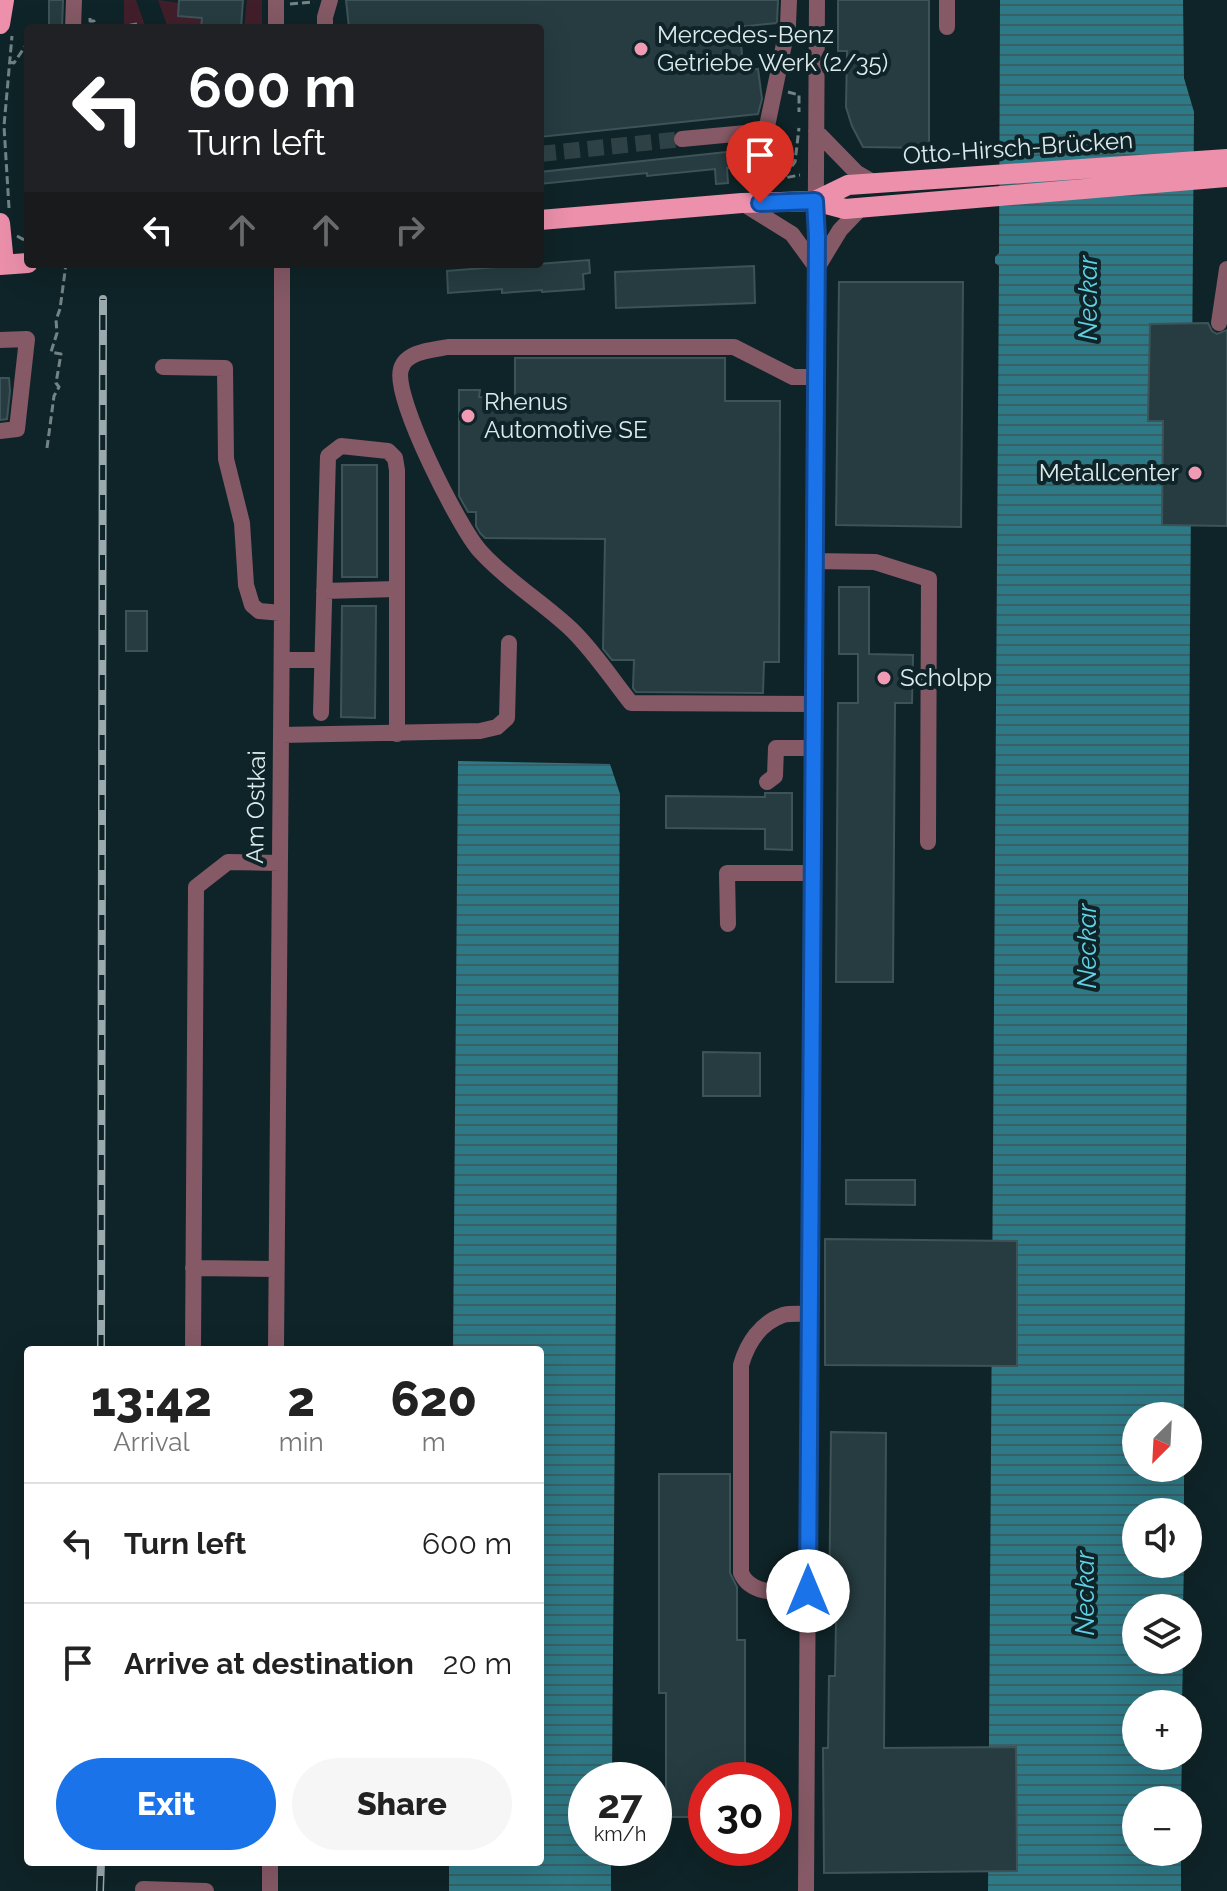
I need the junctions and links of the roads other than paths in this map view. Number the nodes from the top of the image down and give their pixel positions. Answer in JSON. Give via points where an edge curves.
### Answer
{"nodes":[{"id":1,"x":4,"y":0,"type":"edge"},
{"id":2,"x":74,"y":0,"type":"edge"},
{"id":3,"x":276,"y":0,"type":"edge"},
{"id":4,"x":330,"y":0,"type":"edge"},
{"id":5,"x":789,"y":0,"type":"edge"},
{"id":6,"x":817,"y":0,"type":"edge"},
{"id":7,"x":947,"y":0,"type":"edge"},
{"id":8,"x":73,"y":24,"type":"edge"},
{"id":9,"x":276,"y":24,"type":"edge"},
{"id":10,"x":325,"y":24,"type":"edge"},
{"id":11,"x":7,"y":27,"type":"edge"},
{"id":12,"x":947,"y":27,"type":"dead end"},
{"id":13,"x":808,"y":128,"type":"junction"},
{"id":14,"x":682,"y":139,"type":"tunnel mouth"},
{"id":15,"x":1227,"y":159,"type":"edge"},
{"id":16,"x":1227,"y":177,"type":"edge"},
{"id":17,"x":876,"y":184,"type":"junction"},
{"id":18,"x":928,"y":191,"type":"junction"},
{"id":19,"x":741,"y":195,"type":"junction"},
{"id":20,"x":815,"y":201,"type":"junction"},
{"id":21,"x":861,"y":208,"type":"junction"},
{"id":22,"x":544,"y":220,"type":"edge"},
{"id":23,"x":8,"y":223,"type":"edge"},
{"id":24,"x":24,"y":263,"type":"edge"},
{"id":25,"x":2,"y":264,"type":"edge"},
{"id":26,"x":282,"y":268,"type":"edge"},
{"id":27,"x":817,"y":268,"type":"junction"},
{"id":28,"x":1227,"y":269,"type":"edge"},
{"id":29,"x":1219,"y":323,"type":"dead end"},
{"id":30,"x":0,"y":340,"type":"edge"},
{"id":31,"x":163,"y":367,"type":"dead end"},
{"id":32,"x":816,"y":377,"type":"junction"},
{"id":33,"x":0,"y":431,"type":"edge"},
{"id":34,"x":815,"y":561,"type":"junction"},
{"id":35,"x":397,"y":589,"type":"junction"},
{"id":36,"x":324,"y":591,"type":"junction"},
{"id":37,"x":282,"y":613,"type":"junction"},
{"id":38,"x":509,"y":643,"type":"dead end"},
{"id":39,"x":282,"y":660,"type":"junction"},
{"id":40,"x":322,"y":660,"type":"junction"},
{"id":41,"x":814,"y":704,"type":"junction"},
{"id":42,"x":321,"y":713,"type":"dead end"},
{"id":43,"x":397,"y":734,"type":"junction"},
{"id":44,"x":281,"y":735,"type":"junction"},
{"id":45,"x":814,"y":748,"type":"junction"},
{"id":46,"x":767,"y":782,"type":"dead end"},
{"id":47,"x":928,"y":842,"type":"dead end"},
{"id":48,"x":280,"y":863,"type":"junction"},
{"id":49,"x":813,"y":873,"type":"junction"},
{"id":50,"x":728,"y":924,"type":"dead end"},
{"id":51,"x":193,"y":1268,"type":"junction"},
{"id":52,"x":276,"y":1269,"type":"junction"},
{"id":53,"x":810,"y":1314,"type":"junction"},
{"id":54,"x":193,"y":1346,"type":"edge"},
{"id":55,"x":276,"y":1346,"type":"edge"},
{"id":56,"x":808,"y":1591,"type":"junction"},
{"id":57,"x":270,"y":1866,"type":"edge"},
{"id":58,"x":143,"y":1889,"type":"dead end"},
{"id":59,"x":206,"y":1891,"type":"edge"},
{"id":60,"x":270,"y":1891,"type":"edge"},
{"id":61,"x":806,"y":1891,"type":"edge"}],
"edges":[{"from":1,"to":11,"type":"main road"},
{"from":2,"to":8,"type":"street"},
{"from":3,"to":9,"type":"street"},
{"from":4,"to":10,"type":"street"},
{"from":5,"to":14,"type":"street","via":[[766,131]]},
{"from":6,"to":13,"type":"street"},
{"from":7,"to":12,"type":"street"},
{"from":13,"to":17,"type":"street"},
{"from":13,"to":20,"type":"street"},
{"from":15,"to":18,"type":"main road","name":"Otto-Hirsch-Brücken"},
{"from":16,"to":18,"type":"main road","name":"Otto-Hirsch-Brücken"},
{"from":17,"to":18,"type":"main road","name":"Otto-Hirsch-Brücken"},
{"from":17,"to":20,"type":"main road","name":"Otto-Hirsch-Brücken","via":[[848,185]]},
{"from":18,"to":21,"type":"main road","name":"Otto-Hirsch-Brücken"},
{"from":19,"to":20,"type":"main road","name":"Otto-Hirsch-Brücken"},
{"from":19,"to":22,"type":"main road","name":"Otto-Hirsch-Brücken"},
{"from":19,"to":27,"type":"street","via":[[792,234]]},
{"from":20,"to":21,"type":"main road","name":"Otto-Hirsch-Brücken"},
{"from":20,"to":27,"type":"street"},
{"from":21,"to":27,"type":"street"},
{"from":23,"to":25,"type":"main road"},
{"from":24,"to":25,"type":"main road"},
{"from":26,"to":37,"type":"street","name":"Am Ostkai"},
{"from":27,"to":32,"type":"street"},
{"from":28,"to":29,"type":"street"},
{"from":30,"to":33,"type":"street","via":[[27,339],[17,429]]},
{"from":31,"to":37,"type":"street","via":[[225,368],[226,459],[242,523],[246,585],[259,611]]},
{"from":32,"to":34,"type":"street"},
{"from":32,"to":41,"type":"street","via":[[793,377],[734,347],[448,347],[405,361],[400,378],[434,473],[460,524],[502,573],[572,630],[631,703]]},
{"from":34,"to":41,"type":"street"},
{"from":34,"to":47,"type":"street","via":[[875,562],[929,579]]},
{"from":35,"to":36,"type":"street"},
{"from":35,"to":36,"type":"street","via":[[395,458],[377,448],[341,446],[328,456],[327,464]]},
{"from":35,"to":43,"type":"street"},
{"from":36,"to":40,"type":"street"},
{"from":37,"to":39,"type":"street","name":"Am Ostkai"},
{"from":38,"to":43,"type":"street","via":[[507,718],[497,727]]},
{"from":39,"to":40,"type":"street"},
{"from":39,"to":44,"type":"street","name":"Am Ostkai"},
{"from":40,"to":42,"type":"street"},
{"from":41,"to":45,"type":"street"},
{"from":43,"to":44,"type":"street"},
{"from":44,"to":48,"type":"street","name":"Am Ostkai"},
{"from":45,"to":46,"type":"street","via":[[776,748],[775,776]]},
{"from":45,"to":49,"type":"street"},
{"from":48,"to":51,"type":"street","via":[[228,862],[196,887]]},
{"from":48,"to":52,"type":"street","name":"Am Ostkai"},
{"from":49,"to":50,"type":"street","via":[[727,873]]},
{"from":49,"to":53,"type":"street"},
{"from":51,"to":52,"type":"street"},
{"from":51,"to":54,"type":"street"},
{"from":52,"to":55,"type":"street","name":"Am Ostkai"},
{"from":53,"to":56,"type":"street"},
{"from":53,"to":56,"type":"street","via":[[784,1315],[754,1337],[741,1365],[741,1573],[760,1591]]},
{"from":56,"to":61,"type":"street"},
{"from":57,"to":60,"type":"street"},
{"from":58,"to":59,"type":"street"}]}
